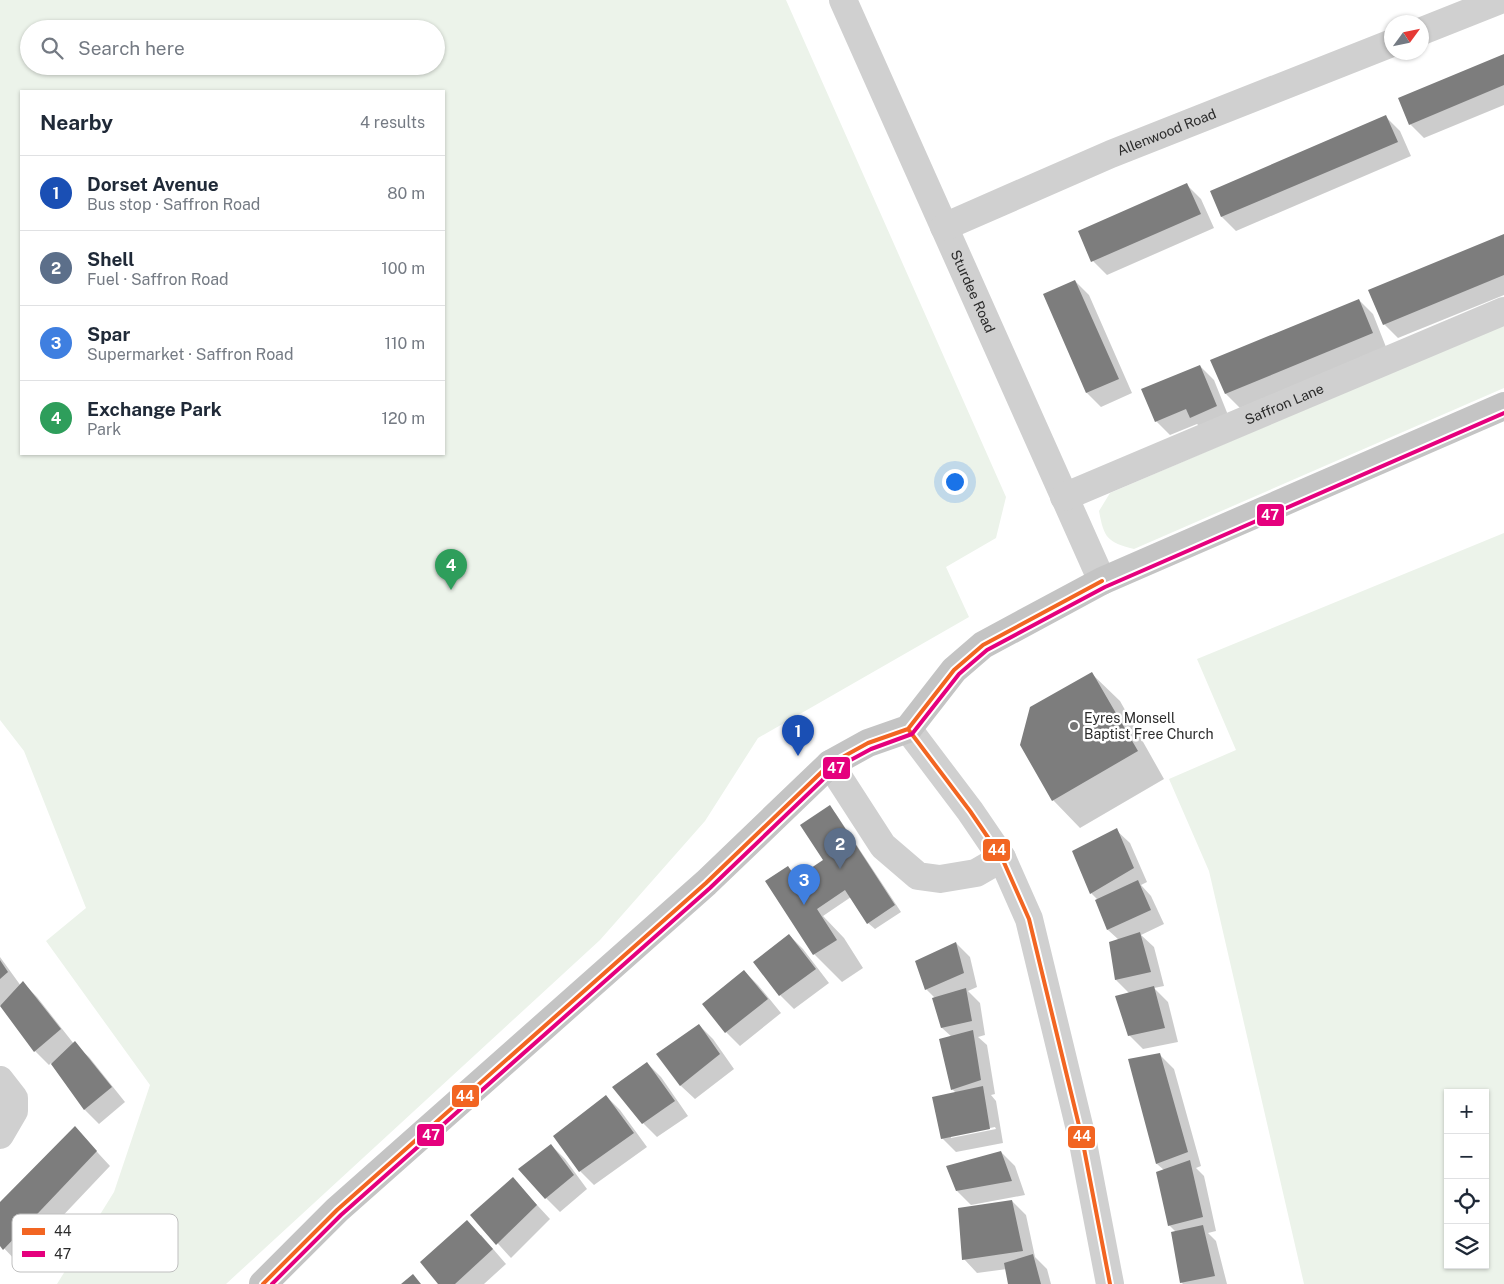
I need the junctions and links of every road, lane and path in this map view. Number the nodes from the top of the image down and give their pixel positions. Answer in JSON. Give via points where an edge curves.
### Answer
{"nodes":[{"id":1,"x":844,"y":0,"type":"edge"},
{"id":2,"x":1500,"y":0,"type":"edge"},
{"id":3,"x":1429,"y":28,"type":"edge"},
{"id":4,"x":1384,"y":46,"type":"edge"},
{"id":5,"x":944,"y":227,"type":"junction"},
{"id":6,"x":1504,"y":311,"type":"edge"},
{"id":7,"x":1504,"y":406,"type":"edge"},
{"id":8,"x":1064,"y":496,"type":"junction"},
{"id":9,"x":1102,"y":581,"type":"junction"},
{"id":10,"x":908,"y":729,"type":"junction"},
{"id":11,"x":830,"y":764,"type":"junction"},
{"id":12,"x":1002,"y":858,"type":"junction"},
{"id":13,"x":0,"y":1080,"type":"edge"},
{"id":14,"x":0,"y":1135,"type":"edge"},
{"id":15,"x":263,"y":1284,"type":"edge"},
{"id":16,"x":1110,"y":1284,"type":"edge"}],
"edges":[{"from":1,"to":5,"type":"street","name":"Sturdee Road"},
{"from":2,"to":3,"type":"street"},
{"from":4,"to":5,"type":"street","name":"Allenwood Road","via":[[1111,154]]},
{"from":5,"to":8,"type":"street","name":"Sturdee Road"},
{"from":6,"to":8,"type":"street","name":"Saffron Lane"},
{"from":7,"to":9,"type":"main road"},
{"from":8,"to":9,"type":"street","name":"Sturdee Road"},
{"from":9,"to":10,"type":"main road","via":[[983,645],[954,670]]},
{"from":10,"to":11,"type":"main road","via":[[868,743]]},
{"from":10,"to":12,"type":"street"},
{"from":11,"to":12,"type":"street","via":[[882,846],[918,876],[940,879],[976,873]]},
{"from":11,"to":15,"type":"main road","via":[[706,883],[343,1204]]},
{"from":12,"to":16,"type":"street","via":[[1032,928],[1082,1138]]},
{"from":13,"to":14,"type":"street","via":[[14,1098],[14,1111]]}]}
